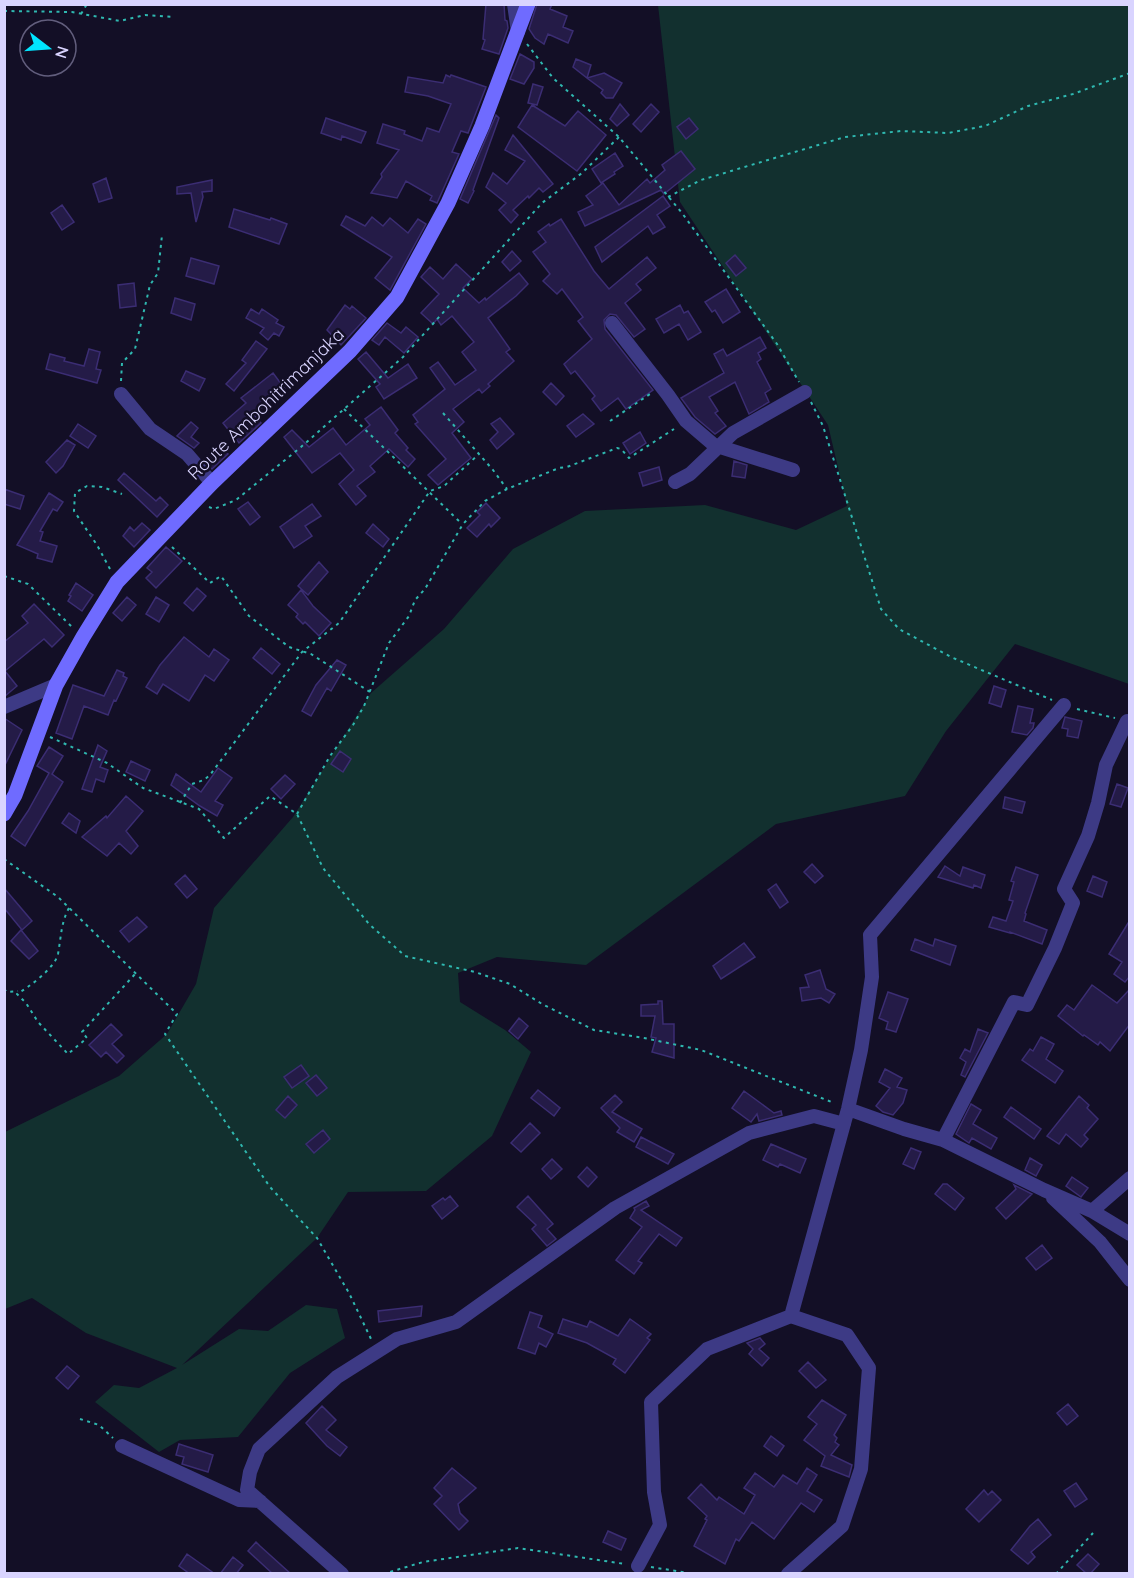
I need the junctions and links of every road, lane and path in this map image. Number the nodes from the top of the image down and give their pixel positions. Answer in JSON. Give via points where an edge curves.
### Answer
{"nodes":[{"id":1,"x":87,"y":4,"type":"edge"},
{"id":2,"x":514,"y":4,"type":"edge"},
{"id":3,"x":528,"y":4,"type":"edge"},
{"id":4,"x":4,"y":11,"type":"edge"},
{"id":5,"x":81,"y":14,"type":"junction"},
{"id":6,"x":174,"y":17,"type":"dead end"},
{"id":7,"x":519,"y":34,"type":"junction"},
{"id":8,"x":1130,"y":73,"type":"edge"},
{"id":9,"x":619,"y":137,"type":"junction"},
{"id":10,"x":668,"y":197,"type":"junction"},
{"id":11,"x":162,"y":235,"type":"dead end"},
{"id":12,"x":612,"y":323,"type":"dead end"},
{"id":13,"x":661,"y":386,"type":"junction"},
{"id":14,"x":805,"y":392,"type":"junction"},
{"id":15,"x":121,"y":394,"type":"joint"},
{"id":16,"x":344,"y":409,"type":"junction"},
{"id":17,"x":443,"y":413,"type":"dead end"},
{"id":18,"x":610,"y":421,"type":"dead end"},
{"id":19,"x":686,"y":421,"type":"junction"},
{"id":20,"x":718,"y":447,"type":"junction"},
{"id":21,"x":478,"y":455,"type":"junction"},
{"id":22,"x":793,"y":470,"type":"dead end"},
{"id":23,"x":675,"y":482,"type":"dead end"},
{"id":24,"x":212,"y":483,"type":"junction"},
{"id":25,"x":507,"y":489,"type":"junction"},
{"id":26,"x":430,"y":491,"type":"junction"},
{"id":27,"x":122,"y":494,"type":"dead end"},
{"id":28,"x":196,"y":499,"type":"junction"},
{"id":29,"x":463,"y":524,"type":"junction"},
{"id":30,"x":160,"y":536,"type":"junction"},
{"id":31,"x":4,"y":576,"type":"edge"},
{"id":32,"x":117,"y":582,"type":"junction"},
{"id":33,"x":83,"y":637,"type":"junction"},
{"id":34,"x":302,"y":652,"type":"junction"},
{"id":35,"x":56,"y":685,"type":"junction"},
{"id":36,"x":370,"y":692,"type":"junction"},
{"id":37,"x":1064,"y":705,"type":"junction"},
{"id":38,"x":4,"y":707,"type":"edge"},
{"id":39,"x":1126,"y":721,"type":"joint"},
{"id":40,"x":39,"y":732,"type":"junction"},
{"id":41,"x":180,"y":803,"type":"junction"},
{"id":42,"x":4,"y":814,"type":"edge"},
{"id":43,"x":297,"y":814,"type":"junction"},
{"id":44,"x":4,"y":859,"type":"edge"},
{"id":45,"x":69,"y":908,"type":"junction"},
{"id":46,"x":136,"y":973,"type":"junction"},
{"id":47,"x":4,"y":989,"type":"edge"},
{"id":48,"x":21,"y":991,"type":"junction"},
{"id":49,"x":848,"y":1109,"type":"junction"},
{"id":50,"x":844,"y":1124,"type":"junction"},
{"id":51,"x":943,"y":1140,"type":"junction"},
{"id":52,"x":1130,"y":1178,"type":"edge"},
{"id":53,"x":1044,"y":1190,"type":"junction"},
{"id":54,"x":1092,"y":1211,"type":"junction"},
{"id":55,"x":1130,"y":1234,"type":"edge"},
{"id":56,"x":1130,"y":1280,"type":"edge"},
{"id":57,"x":791,"y":1316,"type":"junction"},
{"id":58,"x":378,"y":1352,"type":"junction"},
{"id":59,"x":80,"y":1419,"type":"dead end"},
{"id":60,"x":122,"y":1446,"type":"joint"},
{"id":61,"x":260,"y":1501,"type":"junction"},
{"id":62,"x":1093,"y":1533,"type":"dead end"},
{"id":63,"x":638,"y":1566,"type":"junction"},
{"id":64,"x":342,"y":1574,"type":"edge"},
{"id":65,"x":382,"y":1574,"type":"edge"},
{"id":66,"x":695,"y":1574,"type":"edge"},
{"id":67,"x":788,"y":1574,"type":"edge"},
{"id":68,"x":1056,"y":1574,"type":"edge"}],
"edges":[{"from":1,"to":5,"type":"path"},
{"from":2,"to":7,"type":"street"},
{"from":3,"to":7,"type":"street","name":"Route Ambohitrimanjaka"},
{"from":4,"to":5,"type":"path"},
{"from":5,"to":6,"type":"path","via":[[120,21],[145,15]]},
{"from":7,"to":9,"type":"path","via":[[553,78]]},
{"from":7,"to":24,"type":"street","name":"Route Ambohitrimanjaka","via":[[448,203],[397,297],[350,351]]},
{"from":8,"to":10,"type":"path","via":[[1028,106],[985,126],[948,133],[901,131],[845,137],[701,180]]},
{"from":9,"to":10,"type":"path"},
{"from":9,"to":16,"type":"path","via":[[543,203],[403,357]]},
{"from":10,"to":14,"type":"path","via":[[777,344]]},
{"from":11,"to":15,"type":"path","via":[[158,273],[150,285],[135,349],[122,363]]},
{"from":12,"to":13,"type":"street"},
{"from":13,"to":18,"type":"path"},
{"from":13,"to":19,"type":"street"},
{"from":14,"to":20,"type":"street","via":[[733,433]]},
{"from":14,"to":37,"type":"path","via":[[823,426],[881,609],[899,629],[951,657]]},
{"from":15,"to":24,"type":"street","via":[[150,429],[187,454]]},
{"from":16,"to":26,"type":"path"},
{"from":16,"to":28,"type":"path","via":[[236,500],[214,509]]},
{"from":17,"to":21,"type":"path"},
{"from":19,"to":20,"type":"street"},
{"from":19,"to":25,"type":"path","via":[[629,458],[617,448]]},
{"from":20,"to":22,"type":"street"},
{"from":20,"to":23,"type":"street","via":[[690,474]]},
{"from":21,"to":25,"type":"path"},
{"from":21,"to":26,"type":"path","via":[[444,486]]},
{"from":24,"to":28,"type":"street","name":"Route Ambohitrimanjaka"},
{"from":25,"to":29,"type":"path","via":[[484,501]]},
{"from":26,"to":29,"type":"path"},
{"from":26,"to":34,"type":"path","via":[[339,623]]},
{"from":27,"to":32,"type":"path","via":[[87,486],[75,494],[74,511]]},
{"from":28,"to":30,"type":"street","name":"Route Ambohitrimanjaka"},
{"from":29,"to":36,"type":"path","via":[[389,643]]},
{"from":30,"to":32,"type":"street","name":"Route Ambohitrimanjaka"},
{"from":30,"to":34,"type":"path","via":[[210,583],[221,576],[249,616],[289,647]]},
{"from":31,"to":33,"type":"path","via":[[28,584]]},
{"from":32,"to":33,"type":"street","name":"Route Ambohitrimanjaka"},
{"from":33,"to":35,"type":"street","name":"Route Ambohitrimanjaka"},
{"from":34,"to":36,"type":"path"},
{"from":34,"to":41,"type":"path","via":[[210,775],[192,784]]},
{"from":35,"to":38,"type":"street"},
{"from":35,"to":40,"type":"street","name":"Route Ambohitrimanjaka"},
{"from":36,"to":43,"type":"path"},
{"from":37,"to":39,"type":"path"},
{"from":37,"to":49,"type":"street","via":[[870,935],[872,977]]},
{"from":39,"to":51,"type":"street","via":[[1106,765],[1088,836],[1064,889],[1073,903],[1055,948],[1027,1005],[1014,1002]]},
{"from":40,"to":41,"type":"path","via":[[107,763],[143,788]]},
{"from":40,"to":42,"type":"street","name":"Route Ambohitrimanjaka"},
{"from":41,"to":43,"type":"path","via":[[198,809],[224,838],[270,796]]},
{"from":43,"to":49,"type":"path","via":[[323,868],[369,924],[405,956],[510,984],[594,1030],[701,1050]]},
{"from":44,"to":45,"type":"path"},
{"from":45,"to":46,"type":"path"},
{"from":45,"to":48,"type":"path","via":[[57,957],[35,983]]},
{"from":46,"to":48,"type":"path","via":[[82,1032],[87,1038],[68,1054],[17,994]]},
{"from":46,"to":58,"type":"path","via":[[177,1014],[165,1034],[270,1187],[317,1238]]},
{"from":47,"to":48,"type":"path"},
{"from":49,"to":50,"type":"street"},
{"from":49,"to":51,"type":"street"},
{"from":50,"to":57,"type":"street"},
{"from":50,"to":58,"type":"street","via":[[814,1116],[749,1133],[615,1208],[456,1322],[398,1339]]},
{"from":51,"to":53,"type":"street"},
{"from":52,"to":54,"type":"street"},
{"from":53,"to":54,"type":"street"},
{"from":53,"to":56,"type":"street","via":[[1100,1242]]},
{"from":54,"to":55,"type":"street"},
{"from":57,"to":63,"type":"street","via":[[707,1349],[651,1402],[654,1492],[660,1524]]},
{"from":57,"to":67,"type":"street","via":[[847,1335],[869,1368],[861,1469],[842,1526]]},
{"from":58,"to":61,"type":"street","via":[[337,1377],[259,1449],[248,1490]]},
{"from":59,"to":60,"type":"path","via":[[99,1425]]},
{"from":60,"to":61,"type":"street","via":[[239,1500]]},
{"from":61,"to":64,"type":"street"},
{"from":62,"to":68,"type":"path"},
{"from":63,"to":65,"type":"path","via":[[518,1548],[423,1562]]},
{"from":63,"to":66,"type":"path"}]}
